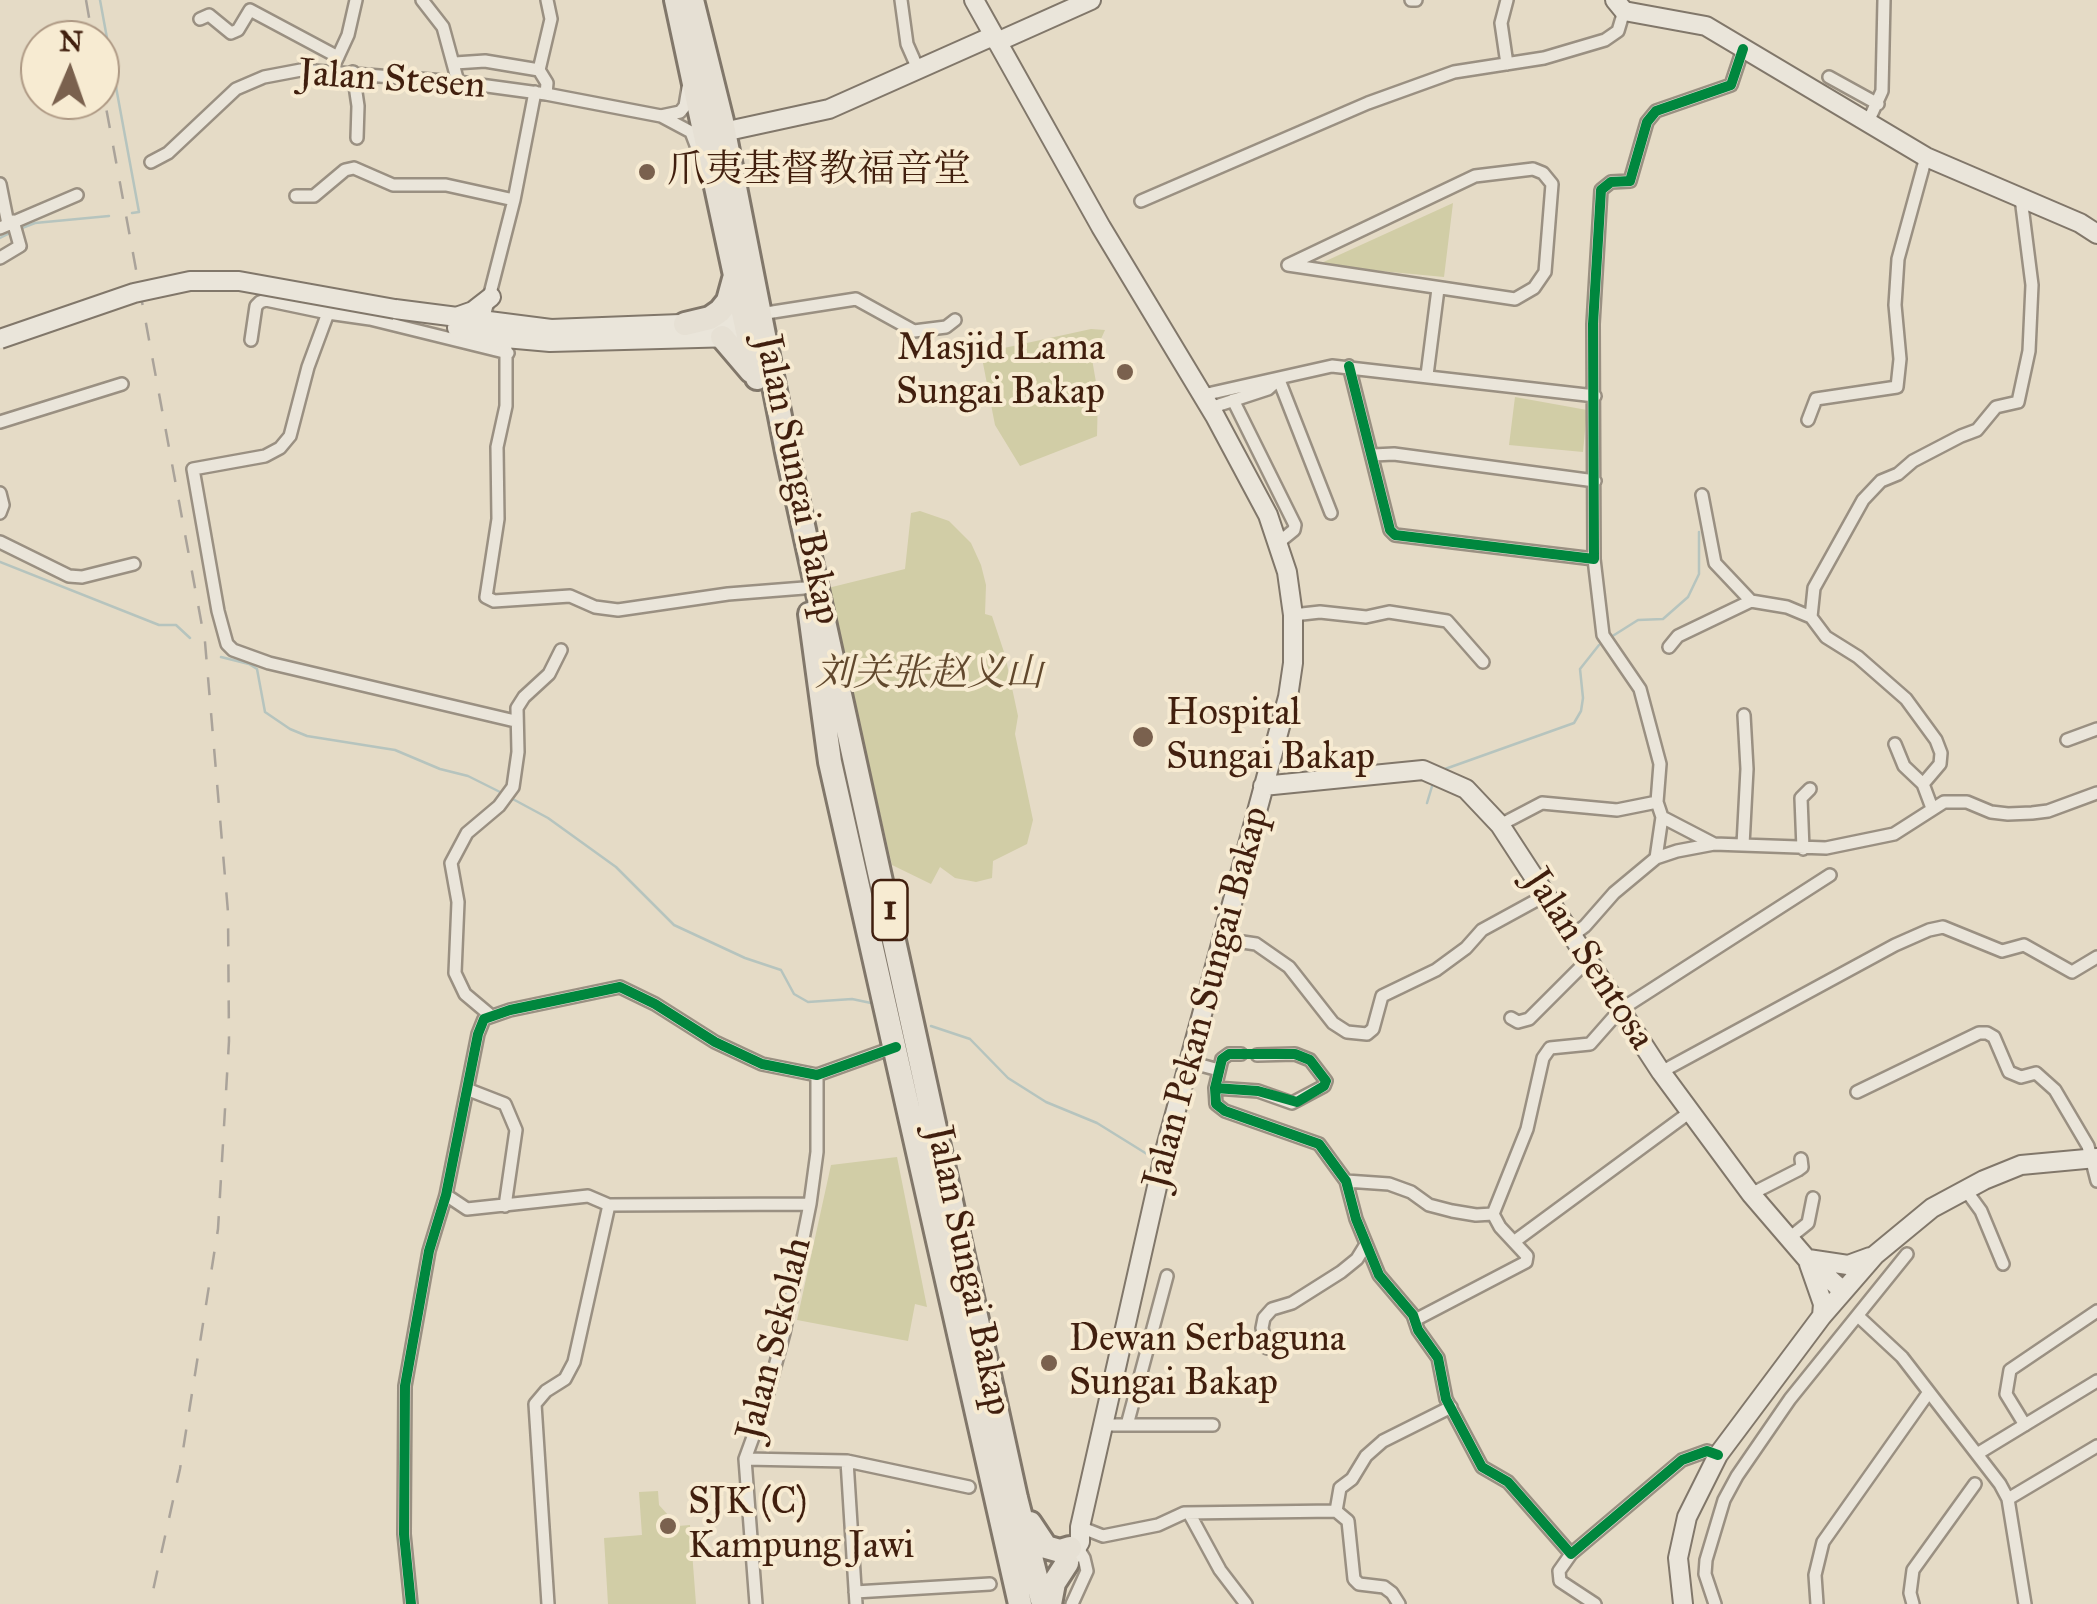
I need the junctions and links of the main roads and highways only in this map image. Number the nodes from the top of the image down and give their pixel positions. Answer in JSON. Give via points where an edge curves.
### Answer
{"nodes":[{"id":1,"x":974,"y":0,"type":"edge"},
{"id":2,"x":1091,"y":0,"type":"edge"},
{"id":3,"x":685,"y":5,"type":"edge"},
{"id":4,"x":1620,"y":6,"type":"edge"},
{"id":5,"x":995,"y":39,"type":"junction"},
{"id":6,"x":714,"y":134,"type":"junction"},
{"id":7,"x":2097,"y":234,"type":"edge"},
{"id":8,"x":735,"y":276,"type":"junction"},
{"id":9,"x":491,"y":297,"type":"road end"},
{"id":10,"x":419,"y":314,"type":"junction"},
{"id":11,"x":456,"y":317,"type":"junction"},
{"id":12,"x":685,"y":324,"type":"junction"},
{"id":13,"x":756,"y":326,"type":"junction"},
{"id":14,"x":502,"y":335,"type":"junction"},
{"id":15,"x":722,"y":337,"type":"junction"},
{"id":16,"x":0,"y":339,"type":"edge"},
{"id":17,"x":759,"y":388,"type":"junction"},
{"id":18,"x":1263,"y":786,"type":"junction"},
{"id":19,"x":2094,"y":1158,"type":"edge"},
{"id":20,"x":1875,"y":1255,"type":"junction"},
{"id":21,"x":1806,"y":1258,"type":"junction"},
{"id":22,"x":1843,"y":1291,"type":"junction"},
{"id":23,"x":1822,"y":1316,"type":"junction"},
{"id":24,"x":1016,"y":1498,"type":"junction"},
{"id":25,"x":1075,"y":1544,"type":"junction"},
{"id":26,"x":1031,"y":1589,"type":"edge"},
{"id":27,"x":1684,"y":1604,"type":"edge"}],
"edges":[{"from":1,"to":5,"type":"main road","name":"Jalan Pekan Sungai Bakap"},
{"from":2,"to":5,"type":"main road"},
{"from":3,"to":6,"type":"highway","name":"Jalan Sungai Bakap","number":"1"},
{"from":3,"to":6,"type":"highway","name":"Jalan Sungai Bakap","number":"1","via":[[690,76]]},
{"from":4,"to":7,"type":"main road","via":[[1706,26],[1926,158]]},
{"from":5,"to":6,"type":"main road","via":[[829,109]]},
{"from":5,"to":18,"type":"main road","name":"Jalan Pekan Sungai Bakap","via":[[1101,228],[1207,402],[1242,445],[1278,542],[1293,616],[1293,663]]},
{"from":6,"to":8,"type":"highway","name":"Jalan Sungai Bakap","number":"1","via":[[717,200]]},
{"from":6,"to":13,"type":"highway","name":"Jalan Sungai Bakap","number":"1"},
{"from":8,"to":12,"type":"highway","via":[[720,311]]},
{"from":8,"to":13,"type":"highway","name":"Jalan Sungai Bakap","number":"1"},
{"from":9,"to":11,"type":"main road"},
{"from":10,"to":11,"type":"main road"},
{"from":10,"to":14,"type":"main road"},
{"from":10,"to":16,"type":"main road","bridge":true,"via":[[239,281],[190,281],[134,292]]},
{"from":11,"to":14,"type":"main road"},
{"from":12,"to":13,"type":"main road"},
{"from":12,"to":14,"type":"main road"},
{"from":13,"to":15,"type":"main road"},
{"from":13,"to":17,"type":"highway","name":"Jalan Sungai Bakap","number":"1"},
{"from":13,"to":24,"type":"highway","name":"Jalan Sungai Bakap","number":"1"},
{"from":14,"to":15,"type":"main road","via":[[550,342]]},
{"from":15,"to":17,"type":"highway"},
{"from":17,"to":26,"type":"highway","name":"Jalan Sungai Bakap","number":"1","via":[[814,636],[830,762],[950,1305]]},
{"from":18,"to":21,"type":"main road","name":"Jalan Sentosa","via":[[1423,770],[1466,789],[1500,825],[1690,1112]]},
{"from":18,"to":25,"type":"main road","name":"Jalan Pekan Sungai Bakap","via":[[1166,1147]]},
{"from":19,"to":20,"type":"main road","via":[[2020,1165],[1965,1189]]},
{"from":20,"to":21,"type":"main road","via":[[1848,1265]]},
{"from":20,"to":22,"type":"main road"},
{"from":21,"to":22,"type":"main road","name":"Jalan Sentosa"},
{"from":21,"to":23,"type":"main road"},
{"from":22,"to":23,"type":"main road"},
{"from":23,"to":27,"type":"main road","via":[[1718,1456],[1687,1518],[1678,1558]]},
{"from":24,"to":25,"type":"highway","via":[[1042,1544],[1055,1551]]},
{"from":24,"to":26,"type":"highway","name":"Jalan Sungai Bakap","number":"1"},
{"from":25,"to":26,"type":"main road"},
{"from":25,"to":26,"type":"highway","via":[[1054,1584]]}]}
